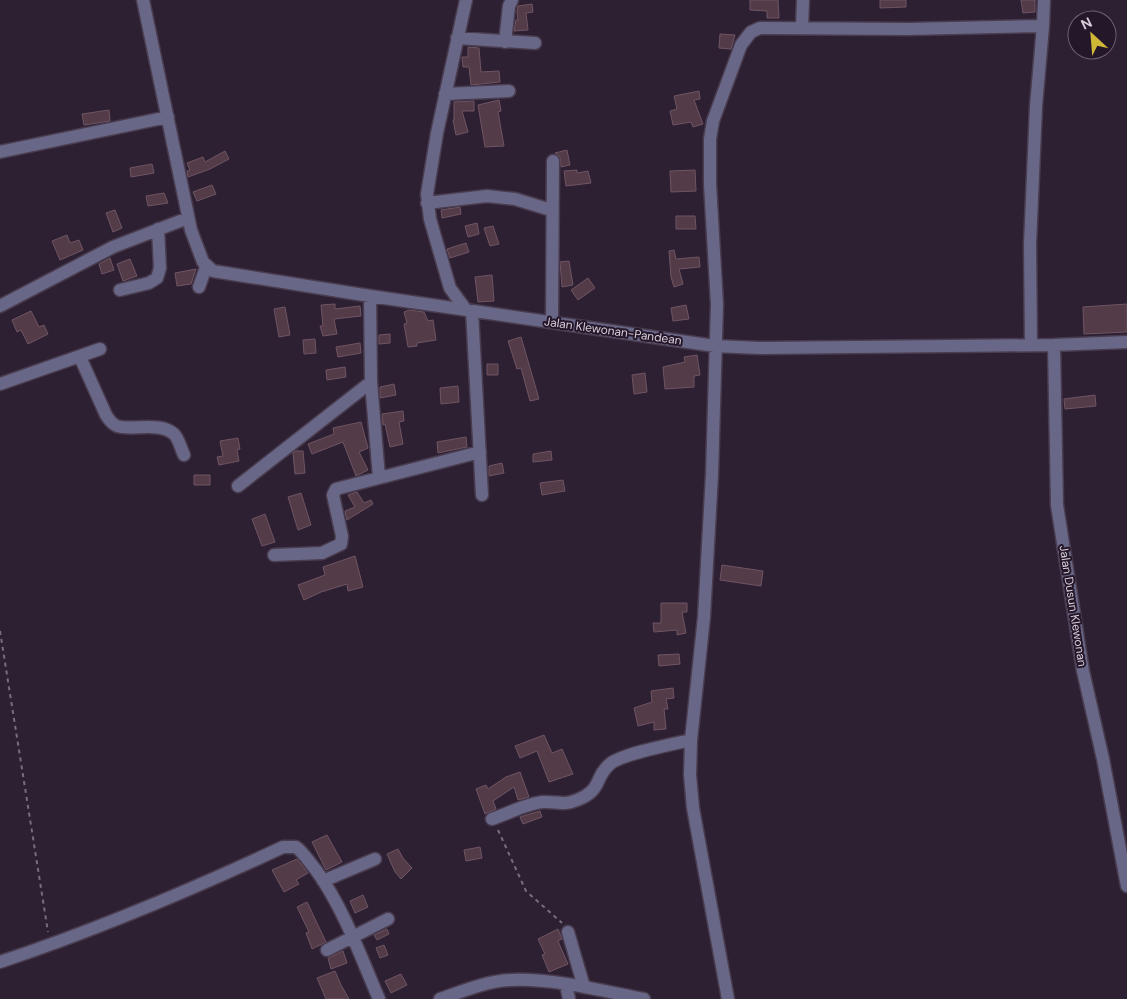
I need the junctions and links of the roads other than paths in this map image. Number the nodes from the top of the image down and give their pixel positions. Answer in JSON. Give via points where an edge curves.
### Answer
{"nodes":[{"id":1,"x":143,"y":0,"type":"edge"},
{"id":2,"x":466,"y":0,"type":"edge"},
{"id":3,"x":512,"y":0,"type":"edge"},
{"id":4,"x":803,"y":0,"type":"edge"},
{"id":5,"x":1044,"y":0,"type":"edge"},
{"id":6,"x":1043,"y":26,"type":"junction"},
{"id":7,"x":802,"y":28,"type":"junction"},
{"id":8,"x":457,"y":38,"type":"junction"},
{"id":9,"x":505,"y":42,"type":"junction"},
{"id":10,"x":535,"y":43,"type":"dead end"},
{"id":11,"x":509,"y":92,"type":"dead end"},
{"id":12,"x":445,"y":94,"type":"junction"},
{"id":13,"x":168,"y":117,"type":"junction"},
{"id":14,"x":0,"y":152,"type":"edge"},
{"id":15,"x":553,"y":160,"type":"dead end"},
{"id":16,"x":428,"y":203,"type":"junction"},
{"id":17,"x":551,"y":210,"type":"junction"},
{"id":18,"x":188,"y":218,"type":"junction"},
{"id":19,"x":158,"y":229,"type":"junction"},
{"id":20,"x":204,"y":265,"type":"junction"},
{"id":21,"x":199,"y":287,"type":"dead end"},
{"id":22,"x":450,"y":288,"type":"junction"},
{"id":23,"x":120,"y":290,"type":"dead end"},
{"id":24,"x":370,"y":296,"type":"junction"},
{"id":25,"x":432,"y":305,"type":"junction"},
{"id":26,"x":0,"y":306,"type":"edge"},
{"id":27,"x":469,"y":310,"type":"junction"},
{"id":28,"x":552,"y":322,"type":"junction"},
{"id":29,"x":1127,"y":342,"type":"edge"},
{"id":30,"x":1031,"y":344,"type":"junction"},
{"id":31,"x":1054,"y":345,"type":"junction"},
{"id":32,"x":715,"y":346,"type":"junction"},
{"id":33,"x":100,"y":350,"type":"dead end"},
{"id":34,"x":80,"y":357,"type":"junction"},
{"id":35,"x":372,"y":382,"type":"junction"},
{"id":36,"x":0,"y":384,"type":"edge"},
{"id":37,"x":480,"y":452,"type":"junction"},
{"id":38,"x":184,"y":455,"type":"dead end"},
{"id":39,"x":379,"y":477,"type":"junction"},
{"id":40,"x":238,"y":486,"type":"dead end"},
{"id":41,"x":482,"y":495,"type":"dead end"},
{"id":42,"x":274,"y":555,"type":"dead end"},
{"id":43,"x":691,"y":740,"type":"junction"},
{"id":44,"x":492,"y":819,"type":"road end"},
{"id":45,"x":375,"y":859,"type":"dead end"},
{"id":46,"x":323,"y":881,"type":"junction"},
{"id":47,"x":1127,"y":886,"type":"edge"},
{"id":48,"x":388,"y":919,"type":"dead end"},
{"id":49,"x":568,"y":932,"type":"road end"},
{"id":50,"x":352,"y":937,"type":"junction"},
{"id":51,"x":327,"y":950,"type":"dead end"},
{"id":52,"x":0,"y":962,"type":"edge"},
{"id":53,"x":566,"y":985,"type":"junction"},
{"id":54,"x":584,"y":987,"type":"junction"},
{"id":55,"x":378,"y":999,"type":"edge"},
{"id":56,"x":440,"y":999,"type":"edge"},
{"id":57,"x":569,"y":999,"type":"edge"},
{"id":58,"x":644,"y":999,"type":"edge"},
{"id":59,"x":728,"y":999,"type":"edge"}],
"edges":[{"from":1,"to":13,"type":"street"},
{"from":2,"to":8,"type":"street"},
{"from":3,"to":9,"type":"street","via":[[508,6]]},
{"from":4,"to":7,"type":"street"},
{"from":5,"to":6,"type":"street"},
{"from":6,"to":7,"type":"street"},
{"from":6,"to":30,"type":"street","via":[[1030,244]]},
{"from":7,"to":32,"type":"street","via":[[760,28],[746,36],[713,121],[709,160],[717,304]]},
{"from":8,"to":9,"type":"street"},
{"from":8,"to":12,"type":"street"},
{"from":9,"to":10,"type":"street"},
{"from":11,"to":12,"type":"street"},
{"from":12,"to":16,"type":"street"},
{"from":13,"to":14,"type":"street"},
{"from":13,"to":18,"type":"street"},
{"from":15,"to":17,"type":"street"},
{"from":16,"to":17,"type":"street","via":[[487,196],[515,199]]},
{"from":16,"to":22,"type":"street"},
{"from":17,"to":28,"type":"street"},
{"from":18,"to":19,"type":"street"},
{"from":18,"to":20,"type":"street"},
{"from":19,"to":23,"type":"street","via":[[160,268],[157,278]]},
{"from":19,"to":26,"type":"street"},
{"from":20,"to":21,"type":"street"},
{"from":20,"to":24,"type":"street","name":"Jalan Klewonan-Pandean","via":[[213,271]]},
{"from":22,"to":25,"type":"street"},
{"from":22,"to":27,"type":"street"},
{"from":24,"to":25,"type":"street","name":"Jalan Klewonan-Pandean"},
{"from":24,"to":35,"type":"street"},
{"from":25,"to":27,"type":"street","name":"Jalan Klewonan-Pandean"},
{"from":27,"to":28,"type":"street","name":"Jalan Klewonan-Pandean"},
{"from":27,"to":37,"type":"street"},
{"from":28,"to":32,"type":"street","name":"Jalan Klewonan-Pandean"},
{"from":29,"to":31,"type":"street"},
{"from":30,"to":31,"type":"street"},
{"from":30,"to":32,"type":"street","name":"Jalan Klewonan-Pandean"},
{"from":31,"to":47,"type":"street","name":"Jalan Dusun Klewonan","via":[[1057,505],[1083,671]]},
{"from":32,"to":43,"type":"street","via":[[704,617]]},
{"from":33,"to":34,"type":"street"},
{"from":34,"to":36,"type":"street"},
{"from":34,"to":38,"type":"street","via":[[112,423],[120,427],[146,426],[171,432]]},
{"from":35,"to":39,"type":"street"},
{"from":35,"to":40,"type":"street"},
{"from":37,"to":39,"type":"street"},
{"from":37,"to":41,"type":"street"},
{"from":39,"to":42,"type":"street","via":[[334,490],[342,536],[338,547],[322,553]]},
{"from":43,"to":44,"type":"street","via":[[616,760],[605,770],[596,788],[577,800],[561,804],[540,802]]},
{"from":43,"to":59,"type":"street","via":[[692,808]]},
{"from":45,"to":46,"type":"street"},
{"from":46,"to":50,"type":"street"},
{"from":46,"to":52,"type":"street","via":[[302,852],[296,847],[283,847],[199,885]]},
{"from":48,"to":50,"type":"street"},
{"from":49,"to":54,"type":"street"},
{"from":50,"to":51,"type":"street"},
{"from":50,"to":55,"type":"street"},
{"from":53,"to":54,"type":"street"},
{"from":53,"to":56,"type":"street","via":[[509,980]]},
{"from":53,"to":57,"type":"street"},
{"from":54,"to":58,"type":"street"}]}
